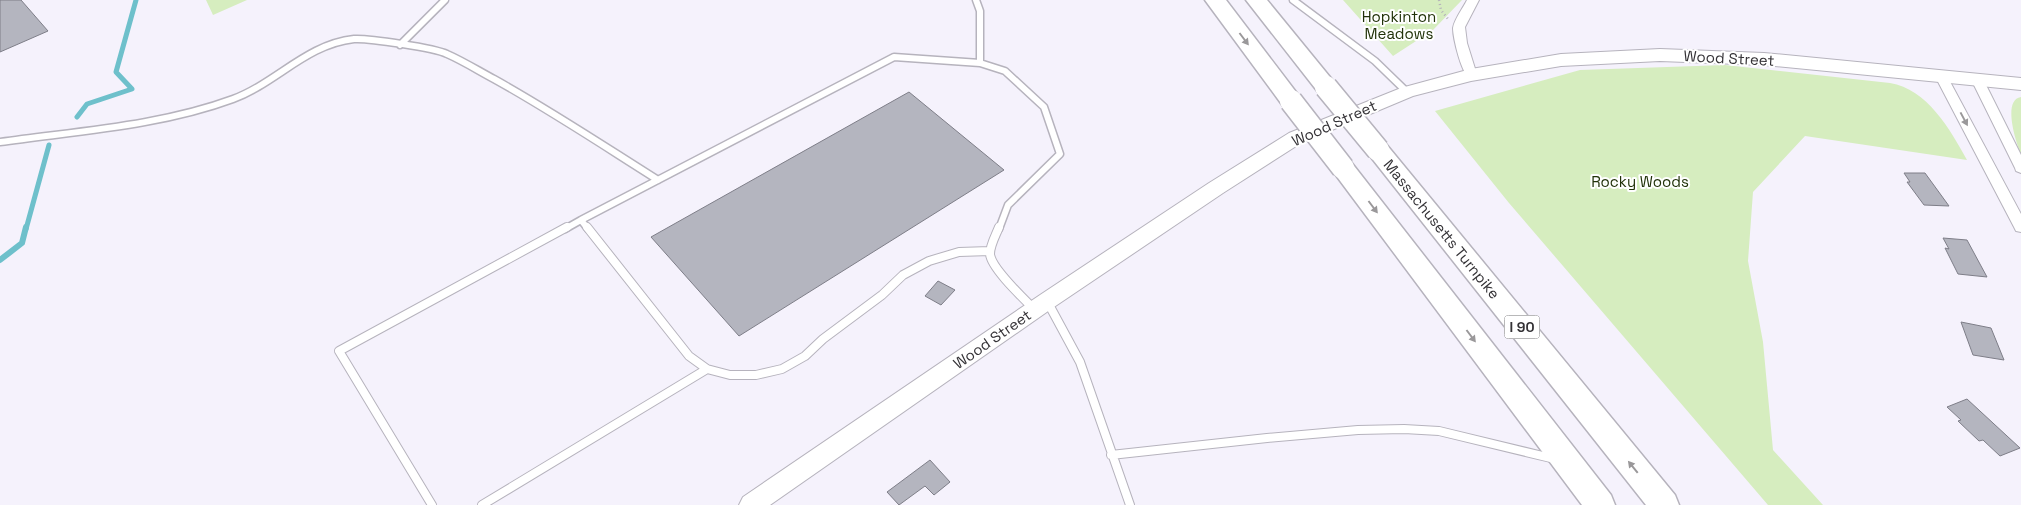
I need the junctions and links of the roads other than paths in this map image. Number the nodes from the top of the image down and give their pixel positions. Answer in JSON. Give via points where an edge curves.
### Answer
{"nodes":[{"id":1,"x":445,"y":0,"type":"edge"},
{"id":2,"x":976,"y":0,"type":"edge"},
{"id":3,"x":1214,"y":0,"type":"edge"},
{"id":4,"x":1256,"y":0,"type":"edge"},
{"id":5,"x":1293,"y":0,"type":"edge"},
{"id":6,"x":1473,"y":0,"type":"edge"},
{"id":7,"x":400,"y":45,"type":"junction"},
{"id":8,"x":980,"y":63,"type":"junction"},
{"id":9,"x":1471,"y":75,"type":"junction"},
{"id":10,"x":1941,"y":76,"type":"junction"},
{"id":11,"x":1977,"y":79,"type":"junction"},
{"id":12,"x":2021,"y":84,"type":"edge"},
{"id":13,"x":1407,"y":92,"type":"junction"},
{"id":14,"x":0,"y":142,"type":"edge"},
{"id":15,"x":2021,"y":168,"type":"edge"},
{"id":16,"x":658,"y":180,"type":"junction"},
{"id":17,"x":581,"y":220,"type":"junction"},
{"id":18,"x":2021,"y":228,"type":"edge"},
{"id":19,"x":990,"y":251,"type":"junction"},
{"id":20,"x":1040,"y":305,"type":"junction"},
{"id":21,"x":707,"y":369,"type":"junction"},
{"id":22,"x":1112,"y":455,"type":"junction"},
{"id":23,"x":1568,"y":462,"type":"junction"},
{"id":24,"x":432,"y":505,"type":"edge"},
{"id":25,"x":482,"y":505,"type":"edge"},
{"id":26,"x":751,"y":505,"type":"edge"},
{"id":27,"x":1130,"y":505,"type":"edge"},
{"id":28,"x":1600,"y":505,"type":"edge"},
{"id":29,"x":1664,"y":505,"type":"edge"}],
"edges":[{"from":1,"to":7,"type":"lane"},
{"from":2,"to":8,"type":"lane","via":[[980,11]]},
{"from":3,"to":23,"type":"highway","one_way":true,"bridge":true},
{"from":29,"to":4,"type":"highway","name":"Massachusetts Turnpike","number":"I 90","one_way":true,"bridge":true},
{"from":5,"to":13,"type":"lane","via":[[1375,61]]},
{"from":6,"to":9,"type":"street","via":[[1459,27]]},
{"from":7,"to":14,"type":"lane","via":[[356,39],[330,44],[256,88],[196,111]]},
{"from":7,"to":16,"type":"lane","via":[[446,53],[526,97]]},
{"from":8,"to":16,"type":"lane","via":[[894,57]]},
{"from":8,"to":19,"type":"lane","via":[[1005,70],[1044,107],[1060,154],[1008,205]]},
{"from":9,"to":10,"type":"main road","name":"Wood Street","via":[[1569,60],[1660,55],[1764,59]]},
{"from":9,"to":13,"type":"main road","name":"Wood Street"},
{"from":10,"to":11,"type":"main road","name":"Wood Street"},
{"from":10,"to":18,"type":"street","one_way":true},
{"from":11,"to":12,"type":"main road","name":"Wood Street"},
{"from":11,"to":15,"type":"street"},
{"from":13,"to":20,"type":"main road","name":"Wood Street","via":[[1295,138]]},
{"from":16,"to":17,"type":"lane"},
{"from":17,"to":21,"type":"lane","via":[[689,356]]},
{"from":17,"to":24,"type":"lane","via":[[339,351]]},
{"from":19,"to":20,"type":"lane","via":[[991,259],[1010,285]]},
{"from":19,"to":21,"type":"lane","via":[[959,252],[929,261],[903,275],[805,356],[782,369],[756,375],[730,375]]},
{"from":20,"to":22,"type":"lane","via":[[1080,362]]},
{"from":20,"to":26,"type":"main road","name":"Wood Street"},
{"from":21,"to":25,"type":"lane"},
{"from":22,"to":23,"type":"lane","via":[[1276,437],[1358,430],[1404,430],[1439,431]]},
{"from":22,"to":27,"type":"lane"},
{"from":23,"to":28,"type":"highway"}]}
